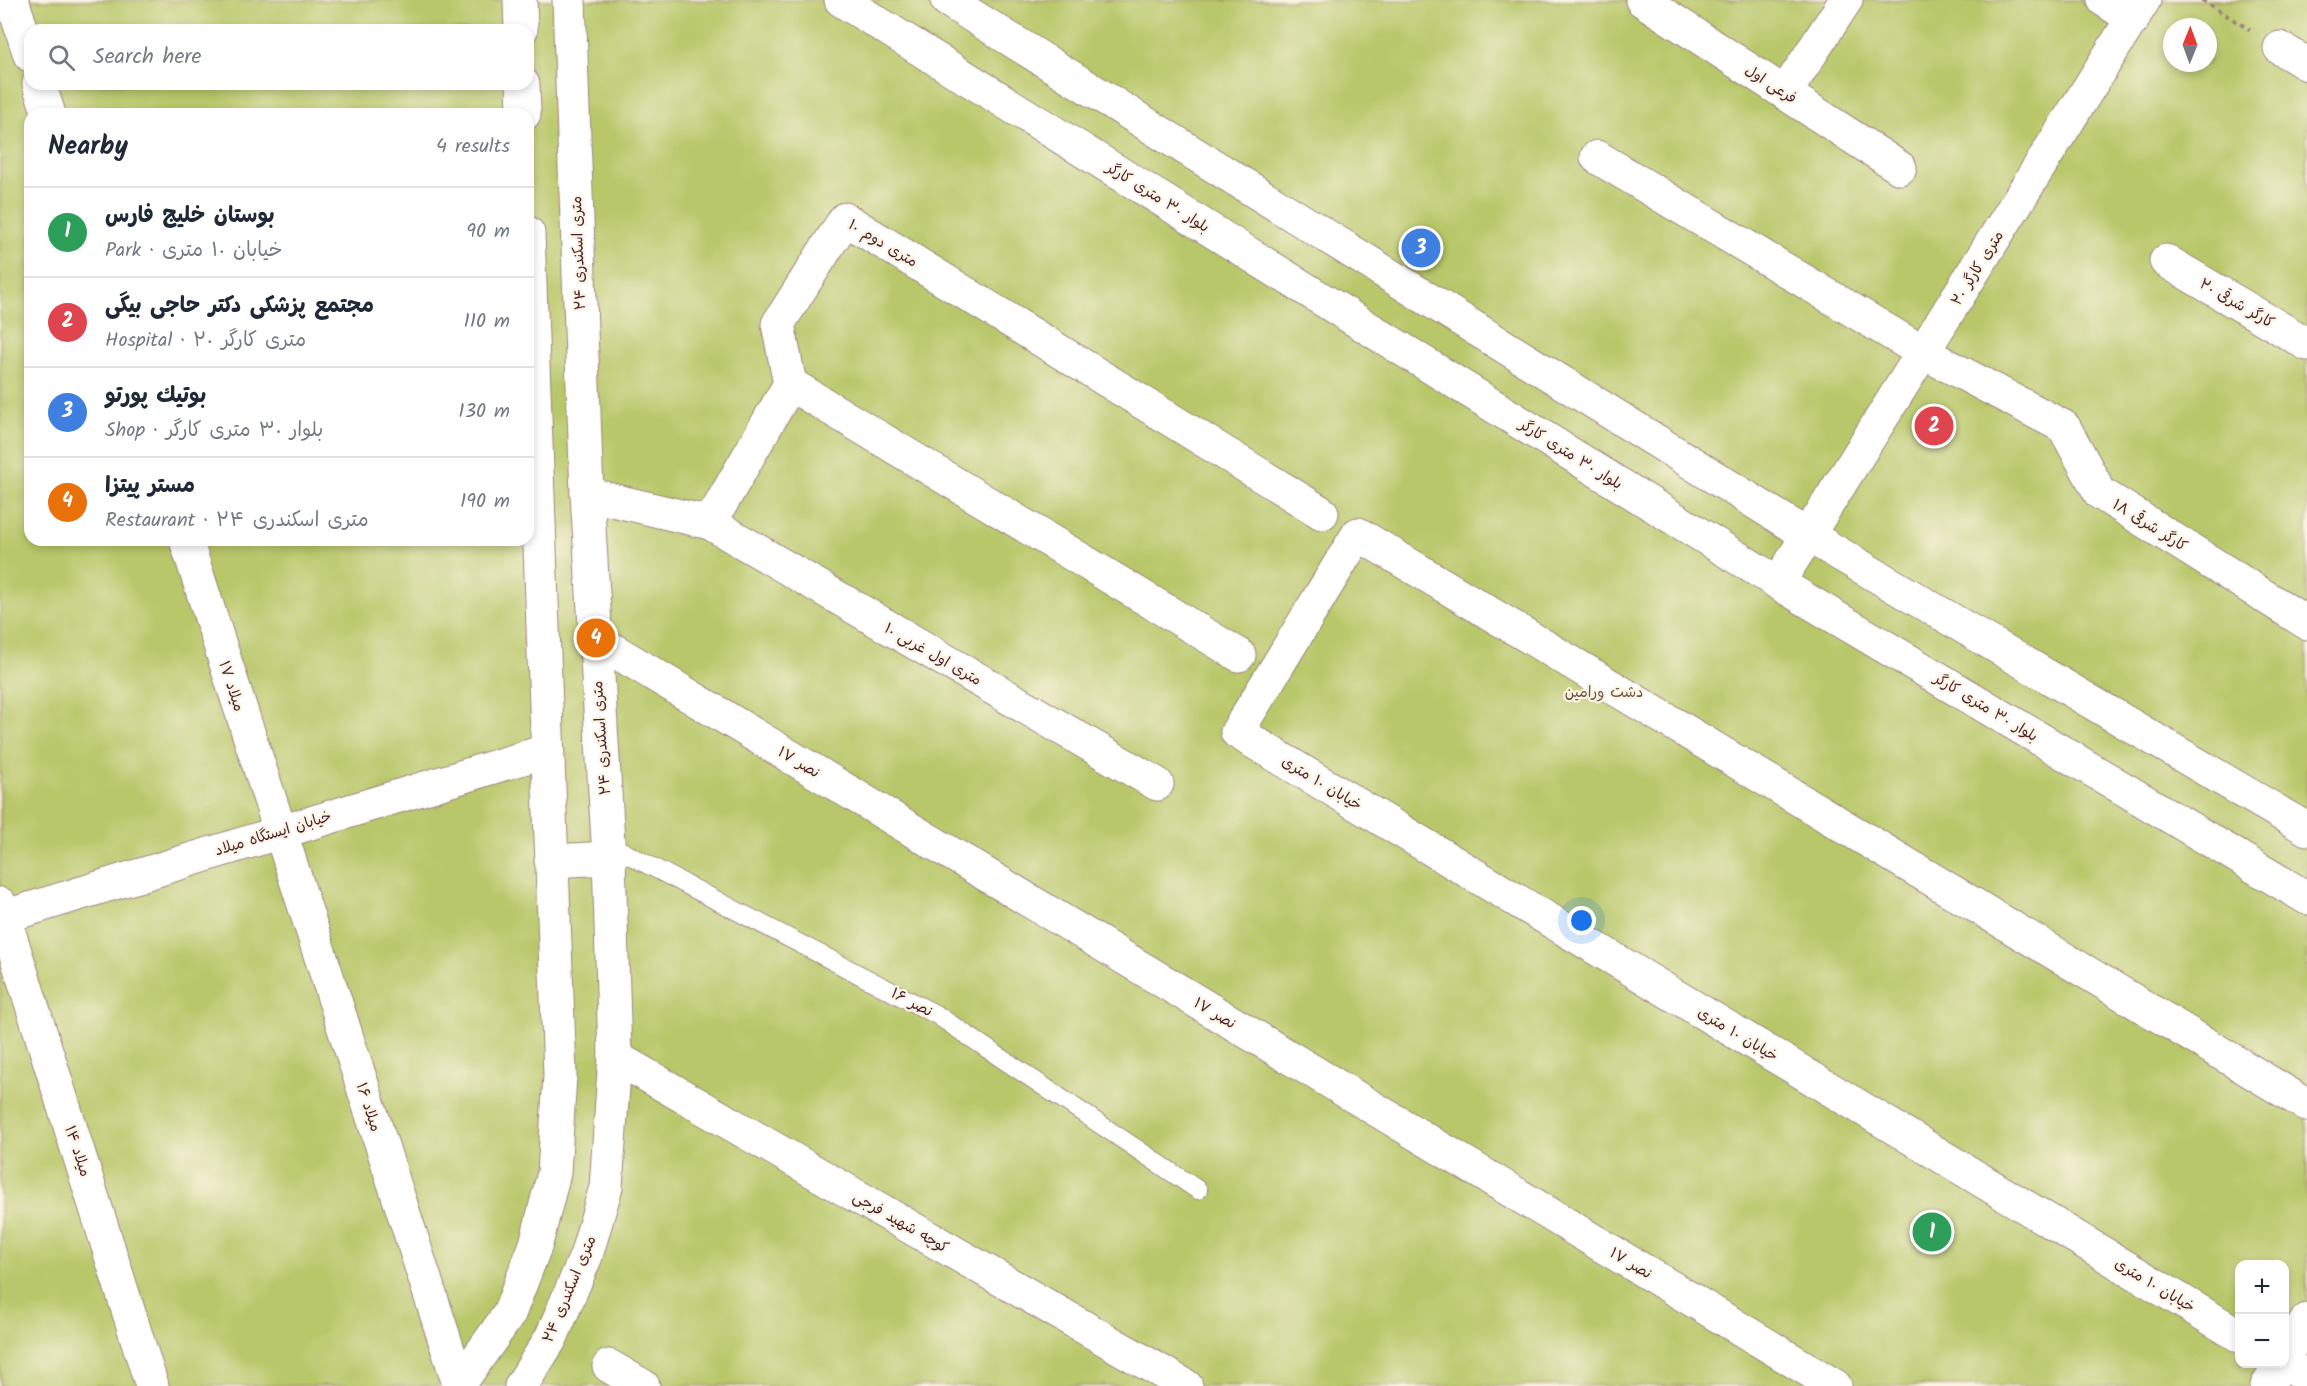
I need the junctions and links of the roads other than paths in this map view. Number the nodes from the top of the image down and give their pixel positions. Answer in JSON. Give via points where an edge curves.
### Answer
{"nodes":[{"id":1,"x":12,"y":0,"type":"edge"},
{"id":2,"x":520,"y":0,"type":"edge"},
{"id":3,"x":569,"y":0,"type":"edge"},
{"id":4,"x":841,"y":0,"type":"edge"},
{"id":5,"x":947,"y":0,"type":"edge"},
{"id":6,"x":1642,"y":0,"type":"edge"},
{"id":7,"x":1846,"y":0,"type":"edge"},
{"id":8,"x":2104,"y":0,"type":"edge"},
{"id":9,"x":2138,"y":9,"type":"edge"},
{"id":10,"x":521,"y":24,"type":"edge"},
{"id":11,"x":24,"y":37,"type":"edge"},
{"id":12,"x":41,"y":90,"type":"edge"},
{"id":13,"x":523,"y":90,"type":"edge"},
{"id":14,"x":1785,"y":93,"type":"junction"},
{"id":15,"x":47,"y":108,"type":"edge"},
{"id":16,"x":524,"y":108,"type":"edge"},
{"id":17,"x":1597,"y":157,"type":"dead end"},
{"id":18,"x":1899,"y":168,"type":"dead end"},
{"id":19,"x":2166,"y":261,"type":"dead end"},
{"id":20,"x":2307,"y":344,"type":"edge"},
{"id":21,"x":1924,"y":353,"type":"junction"},
{"id":22,"x":790,"y":384,"type":"junction"},
{"id":23,"x":534,"y":406,"type":"edge"},
{"id":24,"x":587,"y":494,"type":"junction"},
{"id":25,"x":1322,"y":513,"type":"dead end"},
{"id":26,"x":710,"y":523,"type":"junction"},
{"id":27,"x":1809,"y":536,"type":"junction"},
{"id":28,"x":188,"y":546,"type":"edge"},
{"id":29,"x":1778,"y":583,"type":"junction"},
{"id":30,"x":2303,"y":610,"type":"edge"},
{"id":31,"x":595,"y":639,"type":"junction"},
{"id":32,"x":1239,"y":656,"type":"dead end"},
{"id":33,"x":546,"y":751,"type":"junction"},
{"id":34,"x":1157,"y":784,"type":"dead end"},
{"id":35,"x":2307,"y":829,"type":"edge"},
{"id":36,"x":279,"y":831,"type":"junction"},
{"id":37,"x":608,"y":851,"type":"junction"},
{"id":38,"x":551,"y":861,"type":"junction"},
{"id":39,"x":2307,"y":898,"type":"edge"},
{"id":40,"x":1,"y":913,"type":"edge"},
{"id":41,"x":615,"y":1057,"type":"junction"},
{"id":42,"x":2307,"y":1105,"type":"edge"},
{"id":43,"x":1198,"y":1190,"type":"dead end"},
{"id":44,"x":2307,"y":1320,"type":"edge"},
{"id":45,"x":2235,"y":1333,"type":"edge"},
{"id":46,"x":2289,"y":1349,"type":"edge"},
{"id":47,"x":609,"y":1366,"type":"dead end"},
{"id":48,"x":2289,"y":1366,"type":"edge"},
{"id":49,"x":2280,"y":1368,"type":"edge"},
{"id":50,"x":2307,"y":1377,"type":"edge"},
{"id":51,"x":458,"y":1385,"type":"edge"},
{"id":52,"x":152,"y":1386,"type":"edge"},
{"id":53,"x":521,"y":1386,"type":"edge"},
{"id":54,"x":643,"y":1386,"type":"edge"},
{"id":55,"x":1186,"y":1386,"type":"edge"},
{"id":56,"x":1835,"y":1386,"type":"edge"},
{"id":57,"x":2267,"y":1386,"type":"edge"}],
"edges":[{"from":1,"to":11,"type":"street"},
{"from":2,"to":10,"type":"street"},
{"from":3,"to":24,"type":"street","name":"۲۴ متری اسکندری"},
{"from":4,"to":29,"type":"street","name":"بلوار ۳۰ متری کارگر"},
{"from":5,"to":27,"type":"street"},
{"from":6,"to":14,"type":"street","name":"فرعی اول"},
{"from":7,"to":14,"type":"street"},
{"from":8,"to":9,"type":"street"},
{"from":9,"to":21,"type":"street","name":"۲۰ متری کارگر"},
{"from":12,"to":15,"type":"street"},
{"from":13,"to":16,"type":"street"},
{"from":14,"to":18,"type":"street","name":"فرعی اول"},
{"from":17,"to":21,"type":"street","name":"کارگر شرقی ۱۸"},
{"from":19,"to":20,"type":"street","name":"کارگر شرقی ۲۰"},
{"from":21,"to":27,"type":"street","name":"۲۰ متری کارگر"},
{"from":21,"to":30,"type":"street","name":"کارگر شرقی ۱۸","via":[[2064,427],[2100,493]]},
{"from":22,"to":25,"type":"street","name":"۱۰ متری دوم","via":[[778,324],[844,219]]},
{"from":22,"to":26,"type":"street"},
{"from":22,"to":32,"type":"street"},
{"from":23,"to":33,"type":"street"},
{"from":24,"to":26,"type":"street"},
{"from":24,"to":31,"type":"street","name":"۲۴ متری اسکندری"},
{"from":26,"to":34,"type":"street","name":"۱۰ متری اول غربی"},
{"from":27,"to":29,"type":"street","name":"۲۰ متری کارگر"},
{"from":27,"to":35,"type":"street"},
{"from":28,"to":36,"type":"street","name":"میلاد ۱۷"},
{"from":29,"to":39,"type":"street","name":"بلوار ۳۰ متری کارگر"},
{"from":31,"to":37,"type":"street","name":"۲۴ متری اسکندری"},
{"from":31,"to":56,"type":"street","name":"نصر ۱۷"},
{"from":33,"to":36,"type":"street","name":"خیابان ایستگاه میلاد"},
{"from":33,"to":38,"type":"street"},
{"from":36,"to":40,"type":"street","name":"خیابان ایستگاه میلاد"},
{"from":36,"to":51,"type":"street","name":"میلاد ۱۶"},
{"from":37,"to":38,"type":"street"},
{"from":37,"to":41,"type":"street","name":"۲۴ متری اسکندری"},
{"from":37,"to":43,"type":"lane","name":"نصر ۱۶","via":[[937,1015]]},
{"from":38,"to":51,"type":"street","via":[[560,1075],[554,1173],[536,1244],[509,1314]]},
{"from":40,"to":52,"type":"street","name":"میلاد ۱۴"},
{"from":41,"to":53,"type":"street","name":"۲۴ متری اسکندری","via":[[606,1187],[586,1256],[560,1318]]},
{"from":41,"to":55,"type":"street","name":"کوچه شهید فرجی"},
{"from":42,"to":45,"type":"street","name":"خیابان ۱۰ متری","via":[[1358,534],[1237,732]]},
{"from":44,"to":46,"type":"street"},
{"from":47,"to":54,"type":"street"},
{"from":48,"to":50,"type":"street"},
{"from":49,"to":57,"type":"street"}]}
